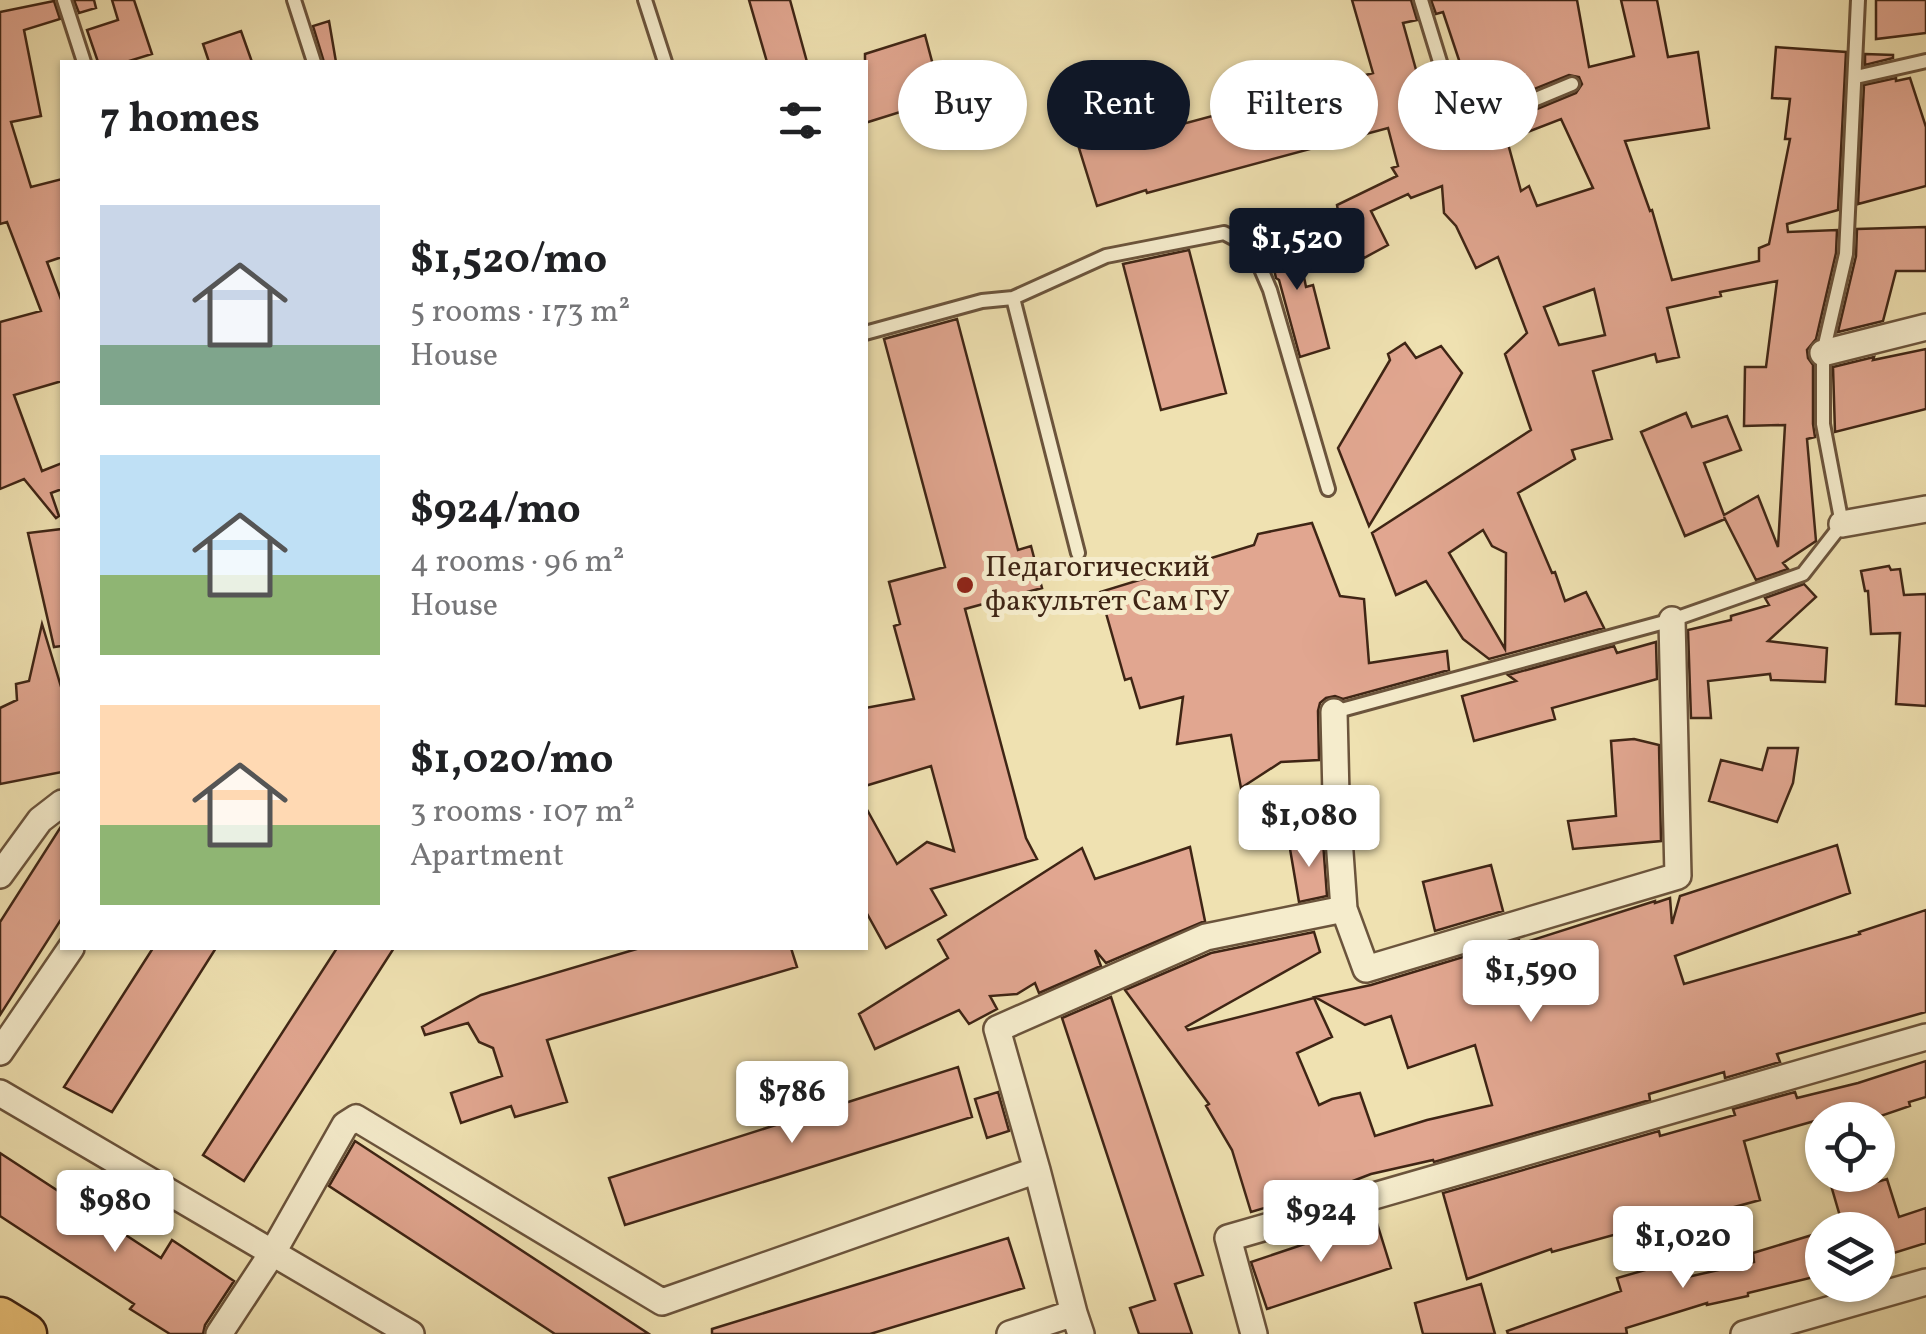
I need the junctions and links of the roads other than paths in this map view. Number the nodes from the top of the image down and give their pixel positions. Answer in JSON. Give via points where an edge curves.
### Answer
{"nodes":[{"id":1,"x":64,"y":0,"type":"edge"},
{"id":2,"x":294,"y":0,"type":"edge"},
{"id":3,"x":645,"y":0,"type":"edge"},
{"id":4,"x":1420,"y":0,"type":"edge"},
{"id":5,"x":1858,"y":0,"type":"edge"},
{"id":6,"x":83,"y":60,"type":"edge"},
{"id":7,"x":313,"y":60,"type":"edge"},
{"id":8,"x":664,"y":60,"type":"edge"},
{"id":9,"x":1926,"y":61,"type":"edge"},
{"id":10,"x":1856,"y":78,"type":"junction"},
{"id":11,"x":1572,"y":84,"type":"dead end"},
{"id":12,"x":1013,"y":298,"type":"junction"},
{"id":13,"x":1926,"y":327,"type":"edge"},
{"id":14,"x":868,"y":333,"type":"edge"},
{"id":15,"x":1822,"y":352,"type":"junction"},
{"id":16,"x":1328,"y":490,"type":"dead end"},
{"id":17,"x":1926,"y":509,"type":"edge"},
{"id":18,"x":1842,"y":524,"type":"junction"},
{"id":19,"x":1078,"y":553,"type":"dead end"},
{"id":20,"x":1672,"y":620,"type":"junction"},
{"id":21,"x":1334,"y":712,"type":"joint"},
{"id":22,"x":60,"y":805,"type":"edge"},
{"id":23,"x":0,"y":875,"type":"edge"},
{"id":24,"x":1344,"y":909,"type":"junction"},
{"id":25,"x":70,"y":950,"type":"edge"},
{"id":26,"x":1926,"y":1037,"type":"edge"},
{"id":27,"x":0,"y":1052,"type":"edge"},
{"id":28,"x":0,"y":1094,"type":"edge"},
{"id":29,"x":1037,"y":1170,"type":"junction"},
{"id":30,"x":274,"y":1252,"type":"junction"},
{"id":31,"x":1926,"y":1282,"type":"edge"},
{"id":32,"x":0,"y":1318,"type":"edge"},
{"id":33,"x":1077,"y":1324,"type":"edge"},
{"id":34,"x":26,"y":1334,"type":"edge"},
{"id":35,"x":218,"y":1334,"type":"edge"},
{"id":36,"x":411,"y":1334,"type":"edge"},
{"id":37,"x":1010,"y":1334,"type":"edge"},
{"id":38,"x":1254,"y":1334,"type":"edge"},
{"id":39,"x":1744,"y":1334,"type":"edge"}],
"edges":[{"from":1,"to":6,"type":"lane"},
{"from":2,"to":7,"type":"lane"},
{"from":3,"to":8,"type":"lane"},
{"from":4,"to":11,"type":"lane","via":[[1456,114],[1471,122],[1488,119]]},
{"from":5,"to":10,"type":"lane"},
{"from":9,"to":10,"type":"lane"},
{"from":10,"to":15,"type":"lane","via":[[1846,254]]},
{"from":12,"to":14,"type":"lane"},
{"from":12,"to":16,"type":"lane","via":[[1106,256],[1224,233],[1252,248]]},
{"from":12,"to":19,"type":"lane"},
{"from":13,"to":15,"type":"street"},
{"from":15,"to":18,"type":"lane","via":[[1823,424]]},
{"from":17,"to":18,"type":"street"},
{"from":18,"to":20,"type":"lane","via":[[1803,574]]},
{"from":20,"to":21,"type":"lane"},
{"from":20,"to":24,"type":"street","via":[[1678,876],[1366,969]]},
{"from":21,"to":24,"type":"street"},
{"from":22,"to":23,"type":"street","via":[[40,820]]},
{"from":24,"to":29,"type":"street","via":[[1206,937],[996,1029]]},
{"from":25,"to":27,"type":"street"},
{"from":26,"to":38,"type":"street","via":[[1228,1238]]},
{"from":28,"to":30,"type":"street"},
{"from":29,"to":30,"type":"street","via":[[662,1302],[356,1118],[345,1125]]},
{"from":29,"to":33,"type":"street"},
{"from":30,"to":35,"type":"street"},
{"from":30,"to":36,"type":"street"},
{"from":31,"to":39,"type":"street"},
{"from":32,"to":34,"type":"main road"},
{"from":33,"to":37,"type":"street"}]}
